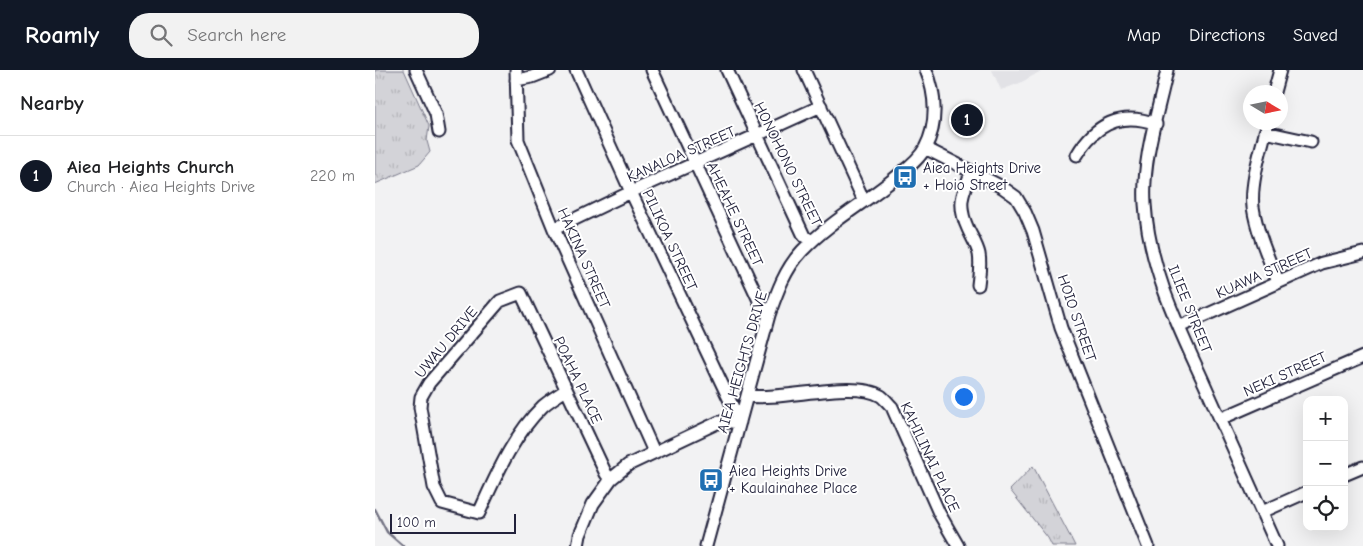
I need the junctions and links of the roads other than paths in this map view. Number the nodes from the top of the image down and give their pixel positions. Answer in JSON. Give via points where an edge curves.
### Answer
{"nodes":[{"id":1,"x":416,"y":70,"type":"edge"},
{"id":2,"x":550,"y":70,"type":"edge"},
{"id":3,"x":576,"y":70,"type":"edge"},
{"id":4,"x":651,"y":70,"type":"edge"},
{"id":5,"x":727,"y":70,"type":"edge"},
{"id":6,"x":804,"y":70,"type":"edge"},
{"id":7,"x":926,"y":70,"type":"edge"},
{"id":8,"x":1167,"y":70,"type":"edge"},
{"id":9,"x":1280,"y":70,"type":"edge"},
{"id":10,"x":516,"y":75,"type":"edge"},
{"id":11,"x":1276,"y":85,"type":"edge"},
{"id":12,"x":821,"y":106,"type":"junction"},
{"id":13,"x":1155,"y":124,"type":"junction"},
{"id":14,"x":1265,"y":130,"type":"edge"},
{"id":15,"x":1275,"y":130,"type":"edge"},
{"id":16,"x":439,"y":132,"type":"dead end"},
{"id":17,"x":758,"y":136,"type":"junction"},
{"id":18,"x":1311,"y":142,"type":"dead end"},
{"id":19,"x":925,"y":148,"type":"junction"},
{"id":20,"x":1077,"y":155,"type":"dead end"},
{"id":21,"x":695,"y":164,"type":"junction"},
{"id":22,"x":972,"y":170,"type":"junction"},
{"id":23,"x":631,"y":192,"type":"junction"},
{"id":24,"x":864,"y":201,"type":"junction"},
{"id":25,"x":555,"y":229,"type":"junction"},
{"id":26,"x":812,"y":241,"type":"junction"},
{"id":27,"x":1363,"y":252,"type":"edge"},
{"id":28,"x":1278,"y":282,"type":"junction"},
{"id":29,"x":978,"y":285,"type":"dead end"},
{"id":30,"x":521,"y":293,"type":"joint"},
{"id":31,"x":769,"y":315,"type":"junction"},
{"id":32,"x":1179,"y":327,"type":"junction"},
{"id":33,"x":1363,"y":357,"type":"edge"},
{"id":34,"x":565,"y":390,"type":"junction"},
{"id":35,"x":747,"y":396,"type":"junction"},
{"id":36,"x":1220,"y":420,"type":"junction"},
{"id":37,"x":740,"y":422,"type":"junction"},
{"id":38,"x":654,"y":452,"type":"junction"},
{"id":39,"x":1363,"y":467,"type":"edge"},
{"id":40,"x":1348,"y":473,"type":"edge"},
{"id":41,"x":611,"y":479,"type":"junction"},
{"id":42,"x":1303,"y":494,"type":"edge"},
{"id":43,"x":1262,"y":512,"type":"junction"},
{"id":44,"x":578,"y":546,"type":"edge"},
{"id":45,"x":706,"y":546,"type":"edge"},
{"id":46,"x":958,"y":546,"type":"edge"},
{"id":47,"x":1148,"y":546,"type":"edge"},
{"id":48,"x":1277,"y":546,"type":"edge"}],
"edges":[{"from":1,"to":16,"type":"street","via":[[436,114]]},
{"from":2,"to":10,"type":"street","via":[[532,77]]},
{"from":3,"to":23,"type":"street","name":"PILIKOA STREET"},
{"from":4,"to":21,"type":"street","name":"AHEAHE STREET"},
{"from":5,"to":17,"type":"street","name":"HONOHONO STREET"},
{"from":6,"to":12,"type":"street"},
{"from":7,"to":19,"type":"street","name":"AIEA HEIGHTS DRIVE","via":[[934,110],[933,128]]},
{"from":8,"to":13,"type":"street","name":"ILIEE STREET"},
{"from":9,"to":11,"type":"street"},
{"from":10,"to":25,"type":"street","name":"HAKINA STREET","via":[[518,140]]},
{"from":12,"to":17,"type":"street","name":"KANALOA STREET"},
{"from":12,"to":24,"type":"street"},
{"from":13,"to":20,"type":"street","via":[[1126,119],[1110,123],[1094,131]]},
{"from":13,"to":32,"type":"street","name":"ILIEE STREET","via":[[1145,179],[1147,226],[1153,257]]},
{"from":14,"to":28,"type":"street","via":[[1254,184],[1253,206]]},
{"from":15,"to":18,"type":"street"},
{"from":17,"to":21,"type":"street","name":"KANALOA STREET"},
{"from":17,"to":26,"type":"street","name":"HONOHONO STREET","via":[[804,236]]},
{"from":19,"to":22,"type":"street","name":"HOIO STREET"},
{"from":19,"to":24,"type":"street","name":"AIEA HEIGHTS DRIVE","via":[[904,170]]},
{"from":21,"to":23,"type":"street","name":"KANALOA STREET"},
{"from":21,"to":31,"type":"street","name":"AHEAHE STREET","via":[[763,309]]},
{"from":22,"to":29,"type":"street","via":[[961,205],[979,255]]},
{"from":22,"to":47,"type":"street","name":"HOIO STREET","via":[[1015,197],[1025,212],[1061,328]]},
{"from":23,"to":25,"type":"street","name":"KANALOA STREET"},
{"from":23,"to":37,"type":"street","name":"PILIKOA STREET"},
{"from":24,"to":26,"type":"street","name":"AIEA HEIGHTS DRIVE"},
{"from":25,"to":38,"type":"street","name":"HAKINA STREET"},
{"from":26,"to":31,"type":"street","name":"AIEA HEIGHTS DRIVE","via":[[784,276]]},
{"from":27,"to":28,"type":"street","name":"KUAWA STREET","via":[[1322,263]]},
{"from":28,"to":32,"type":"street","name":"KUAWA STREET"},
{"from":30,"to":34,"type":"street","name":"POAHA PLACE"},
{"from":30,"to":34,"type":"street","name":"UWAU DRIVE","via":[[500,300],[429,383],[421,397],[434,487],[442,503],[479,513],[499,467],[524,428],[543,405]]},
{"from":31,"to":35,"type":"street","name":"AIEA HEIGHTS DRIVE"},
{"from":32,"to":36,"type":"street","name":"ILIEE STREET"},
{"from":33,"to":36,"type":"street","name":"NEKI STREET"},
{"from":34,"to":41,"type":"street","name":"POAHA PLACE"},
{"from":35,"to":37,"type":"street","name":"AIEA HEIGHTS DRIVE"},
{"from":35,"to":46,"type":"street","name":"KAHILINAI PLACE","via":[[858,390],[882,397],[892,407],[939,513]]},
{"from":36,"to":43,"type":"street","name":"ILIEE STREET"},
{"from":37,"to":38,"type":"street","via":[[719,422]]},
{"from":37,"to":45,"type":"street","name":"AIEA HEIGHTS DRIVE"},
{"from":38,"to":41,"type":"street","via":[[628,465]]},
{"from":39,"to":40,"type":"street"},
{"from":41,"to":44,"type":"street","via":[[593,504]]},
{"from":42,"to":43,"type":"street"},
{"from":43,"to":48,"type":"street","name":"ILIEE STREET"}]}
